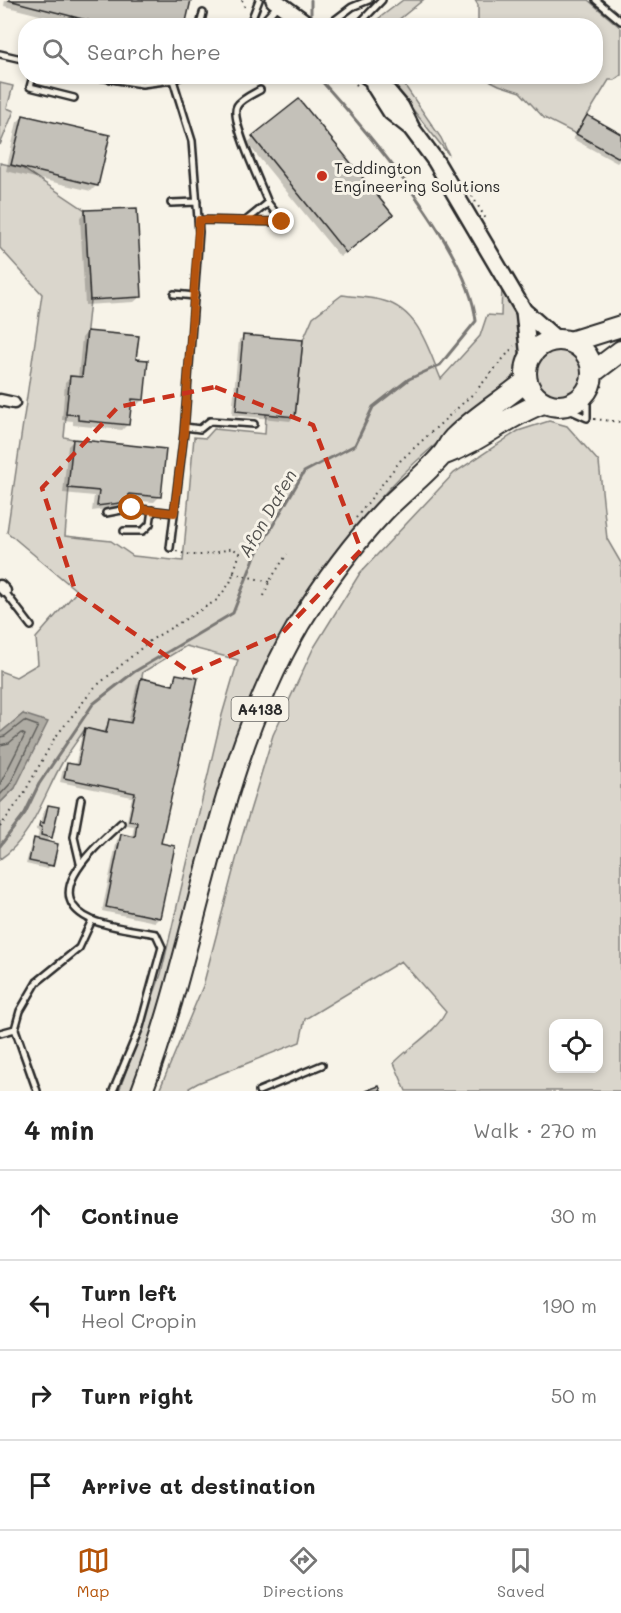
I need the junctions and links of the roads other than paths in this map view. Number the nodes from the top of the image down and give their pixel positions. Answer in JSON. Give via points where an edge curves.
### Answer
{"nodes":[{"id":1,"x":259,"y":0,"type":"edge"},
{"id":2,"x":369,"y":0,"type":"edge"},
{"id":3,"x":382,"y":0,"type":"edge"},
{"id":4,"x":596,"y":0,"type":"edge"},
{"id":5,"x":277,"y":2,"type":"edge"},
{"id":6,"x":202,"y":13,"type":"dead end"},
{"id":7,"x":201,"y":18,"type":"edge"},
{"id":8,"x":252,"y":18,"type":"edge"},
{"id":9,"x":265,"y":18,"type":"edge"},
{"id":10,"x":299,"y":18,"type":"edge"},
{"id":11,"x":338,"y":18,"type":"edge"},
{"id":12,"x":365,"y":18,"type":"edge"},
{"id":13,"x":621,"y":21,"type":"edge"},
{"id":14,"x":0,"y":54,"type":"edge"},
{"id":15,"x":18,"y":58,"type":"edge"},
{"id":16,"x":31,"y":84,"type":"edge"},
{"id":17,"x":174,"y":84,"type":"edge"},
{"id":18,"x":379,"y":84,"type":"edge"},
{"id":19,"x":260,"y":90,"type":"dead end"},
{"id":20,"x":74,"y":98,"type":"dead end"},
{"id":21,"x":197,"y":202,"type":"junction"},
{"id":22,"x":171,"y":203,"type":"dead end"},
{"id":23,"x":268,"y":203,"type":"junction"},
{"id":24,"x":199,"y":220,"type":"junction"},
{"id":25,"x":247,"y":220,"type":"junction"},
{"id":26,"x":174,"y":294,"type":"dead end"},
{"id":27,"x":195,"y":296,"type":"junction"},
{"id":28,"x":524,"y":311,"type":"junction"},
{"id":29,"x":621,"y":327,"type":"edge"},
{"id":30,"x":564,"y":341,"type":"junction"},
{"id":31,"x":621,"y":351,"type":"edge"},
{"id":32,"x":529,"y":358,"type":"junction"},
{"id":33,"x":526,"y":381,"type":"junction"},
{"id":34,"x":593,"y":388,"type":"junction"},
{"id":35,"x":0,"y":400,"type":"edge"},
{"id":36,"x":14,"y":404,"type":"dead end"},
{"id":37,"x":556,"y":409,"type":"junction"},
{"id":38,"x":254,"y":424,"type":"dead end"},
{"id":39,"x":185,"y":427,"type":"junction"},
{"id":40,"x":442,"y":455,"type":"junction"},
{"id":41,"x":152,"y":510,"type":"junction"},
{"id":42,"x":106,"y":513,"type":"dead end"},
{"id":43,"x":174,"y":513,"type":"junction"},
{"id":44,"x":124,"y":531,"type":"dead end"},
{"id":45,"x":170,"y":548,"type":"road end"},
{"id":46,"x":2,"y":589,"type":"edge"},
{"id":47,"x":31,"y":626,"type":"dead end"},
{"id":48,"x":81,"y":799,"type":"dead end"},
{"id":49,"x":121,"y":823,"type":"dead end"},
{"id":50,"x":80,"y":863,"type":"junction"},
{"id":51,"x":92,"y":920,"type":"junction"},
{"id":52,"x":15,"y":1029,"type":"junction"},
{"id":53,"x":0,"y":1033,"type":"edge"},
{"id":54,"x":322,"y":1065,"type":"dead end"},
{"id":55,"x":37,"y":1091,"type":"edge"},
{"id":56,"x":113,"y":1091,"type":"edge"},
{"id":57,"x":142,"y":1091,"type":"edge"},
{"id":58,"x":260,"y":1091,"type":"edge"}],
"edges":[{"from":1,"to":8,"type":"lane"},
{"from":2,"to":11,"type":"lane"},
{"from":3,"to":12,"type":"lane"},
{"from":4,"to":13,"type":"lane"},
{"from":5,"to":9,"type":"lane"},
{"from":5,"to":10,"type":"main road"},
{"from":6,"to":7,"type":"lane"},
{"from":14,"to":15,"type":"lane"},
{"from":16,"to":20,"type":"lane","via":[[30,87]]},
{"from":17,"to":21,"type":"lane","via":[[192,141]]},
{"from":18,"to":28,"type":"main road","via":[[396,100],[435,160]]},
{"from":19,"to":23,"type":"lane","via":[[237,104],[234,113]]},
{"from":21,"to":22,"type":"lane"},
{"from":21,"to":24,"type":"lane"},
{"from":23,"to":25,"type":"lane"},
{"from":23,"to":25,"type":"lane","via":[[282,222]]},
{"from":24,"to":25,"type":"lane"},
{"from":24,"to":27,"type":"lane"},
{"from":26,"to":27,"type":"lane"},
{"from":27,"to":39,"type":"lane"},
{"from":28,"to":30,"type":"main road"},
{"from":28,"to":32,"type":"main road"},
{"from":29,"to":30,"type":"highway"},
{"from":30,"to":32,"type":"highway","via":[[536,348]]},
{"from":30,"to":34,"type":"highway","via":[[586,354]]},
{"from":31,"to":34,"type":"highway"},
{"from":32,"to":33,"type":"highway"},
{"from":33,"to":37,"type":"highway","via":[[536,397]]},
{"from":33,"to":40,"type":"highway","number":"A4138","via":[[454,437]]},
{"from":34,"to":37,"type":"highway","via":[[580,399]]},
{"from":34,"to":37,"type":"lane","via":[[587,418]]},
{"from":35,"to":36,"type":"street"},
{"from":37,"to":40,"type":"highway","number":"A4138","via":[[502,422],[462,449]]},
{"from":38,"to":39,"type":"lane","via":[[210,421],[200,429]]},
{"from":39,"to":43,"type":"lane"},
{"from":40,"to":57,"type":"highway","number":"A4138","via":[[366,532],[306,614],[280,661],[240,759],[169,1011]]},
{"from":41,"to":42,"type":"lane","via":[[132,508]]},
{"from":41,"to":43,"type":"lane"},
{"from":41,"to":44,"type":"lane","via":[[150,524],[143,531]]},
{"from":43,"to":45,"type":"lane"},
{"from":46,"to":47,"type":"lane"},
{"from":48,"to":50,"type":"lane","via":[[74,837]]},
{"from":49,"to":50,"type":"lane"},
{"from":50,"to":51,"type":"lane","via":[[73,873],[70,894],[75,909]]},
{"from":51,"to":52,"type":"lane","via":[[79,948],[37,982],[20,1011]]},
{"from":51,"to":56,"type":"lane","via":[[156,934],[162,947],[140,1027]]},
{"from":52,"to":53,"type":"lane"},
{"from":52,"to":55,"type":"lane"},
{"from":54,"to":58,"type":"lane"}]}
